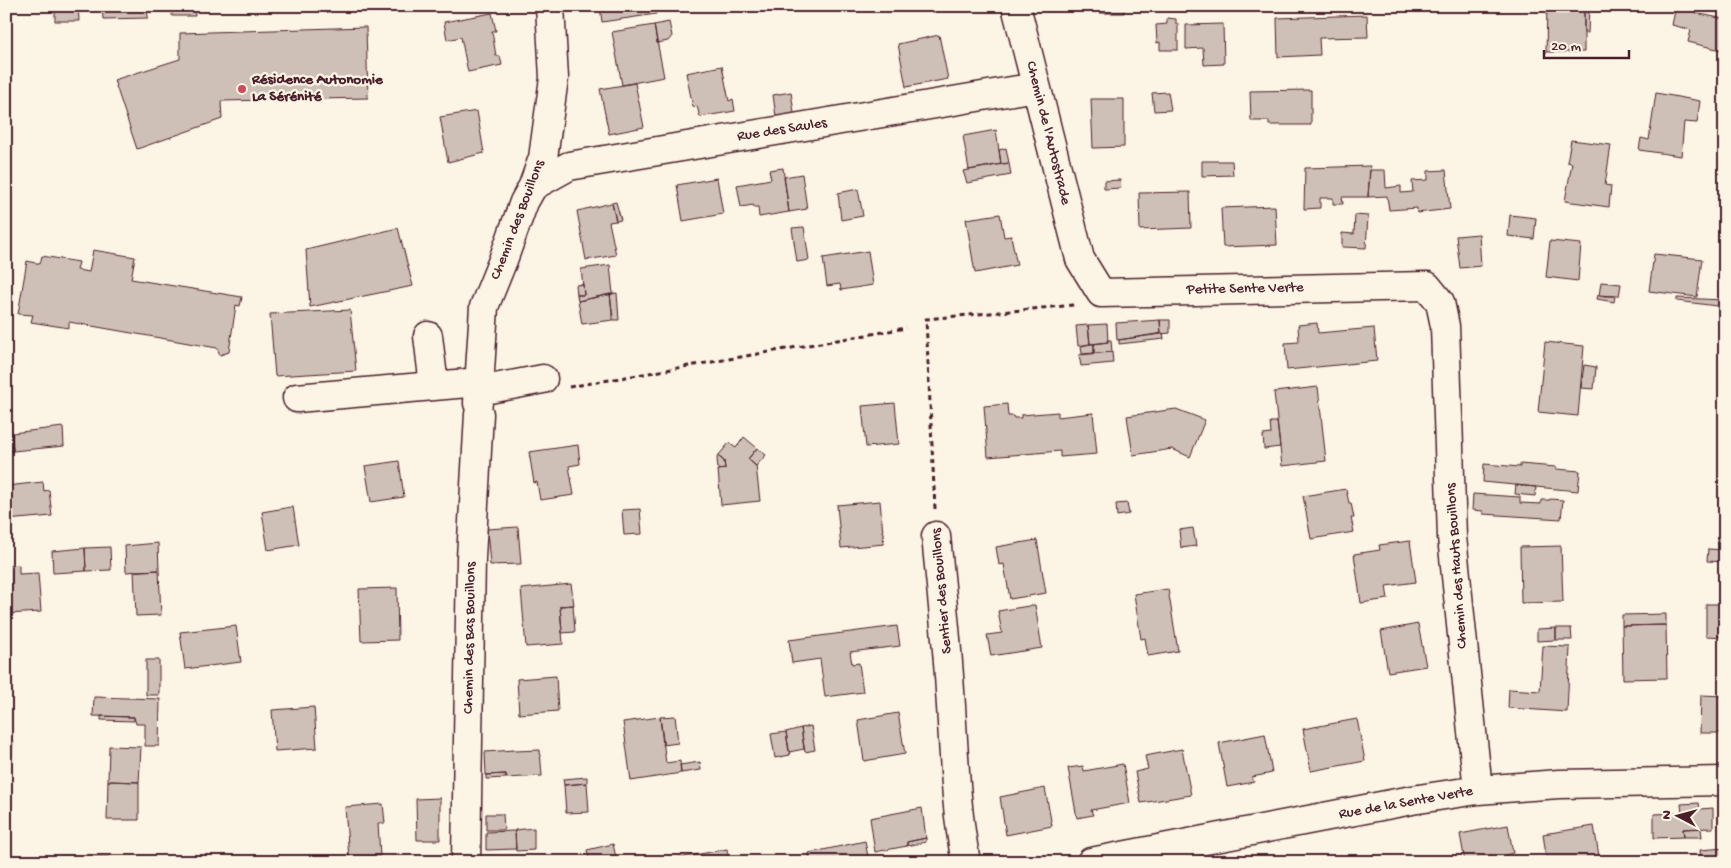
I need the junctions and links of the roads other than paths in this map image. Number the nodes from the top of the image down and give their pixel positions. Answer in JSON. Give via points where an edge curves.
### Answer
{"nodes":[{"id":1,"x":550,"y":6,"type":"edge"},
{"id":2,"x":1016,"y":6,"type":"edge"},
{"id":3,"x":1036,"y":88,"type":"junction"},
{"id":4,"x":533,"y":186,"type":"junction"},
{"id":5,"x":1427,"y":286,"type":"joint"},
{"id":6,"x":1101,"y":292,"type":"joint"},
{"id":7,"x":428,"y":336,"type":"dead end"},
{"id":8,"x":552,"y":384,"type":"road end"},
{"id":9,"x":434,"y":386,"type":"junction"},
{"id":10,"x":478,"y":397,"type":"junction"},
{"id":11,"x":297,"y":398,"type":"dead end"},
{"id":12,"x":936,"y":536,"type":"road end"},
{"id":13,"x":1725,"y":781,"type":"edge"},
{"id":14,"x":1478,"y":790,"type":"junction"},
{"id":15,"x":466,"y":862,"type":"edge"},
{"id":16,"x":966,"y":862,"type":"edge"},
{"id":17,"x":1091,"y":862,"type":"edge"}],
"edges":[{"from":1,"to":4,"type":"street","name":"Chemin des Bouillons","via":[[554,78],[543,158]]},
{"from":2,"to":3,"type":"street","name":"Chemin de l'Autostrade"},
{"from":3,"to":4,"type":"street","name":"Rue des Saules","via":[[569,166]]},
{"from":3,"to":6,"type":"street","name":"Chemin de l'Autostrade","via":[[1080,259]]},
{"from":4,"to":10,"type":"street","name":"Chemin des Bouillons","via":[[484,307]]},
{"from":5,"to":6,"type":"street","name":"Petite Sente Verte"},
{"from":5,"to":14,"type":"street","name":"Chemin des Hauts Bouillons","via":[[1440,302],[1445,326],[1452,537]]},
{"from":7,"to":9,"type":"street"},
{"from":8,"to":10,"type":"street"},
{"from":9,"to":10,"type":"street"},
{"from":9,"to":11,"type":"street"},
{"from":10,"to":15,"type":"street","name":"Chemin des Bas Bouillons"},
{"from":12,"to":16,"type":"street","name":"Sentier des Bouillons","via":[[948,656],[955,780]]},
{"from":13,"to":14,"type":"street","name":"Rue de la Sente Verte","via":[[1559,784]]},
{"from":14,"to":17,"type":"street","name":"Rue de la Sente Verte"}]}
